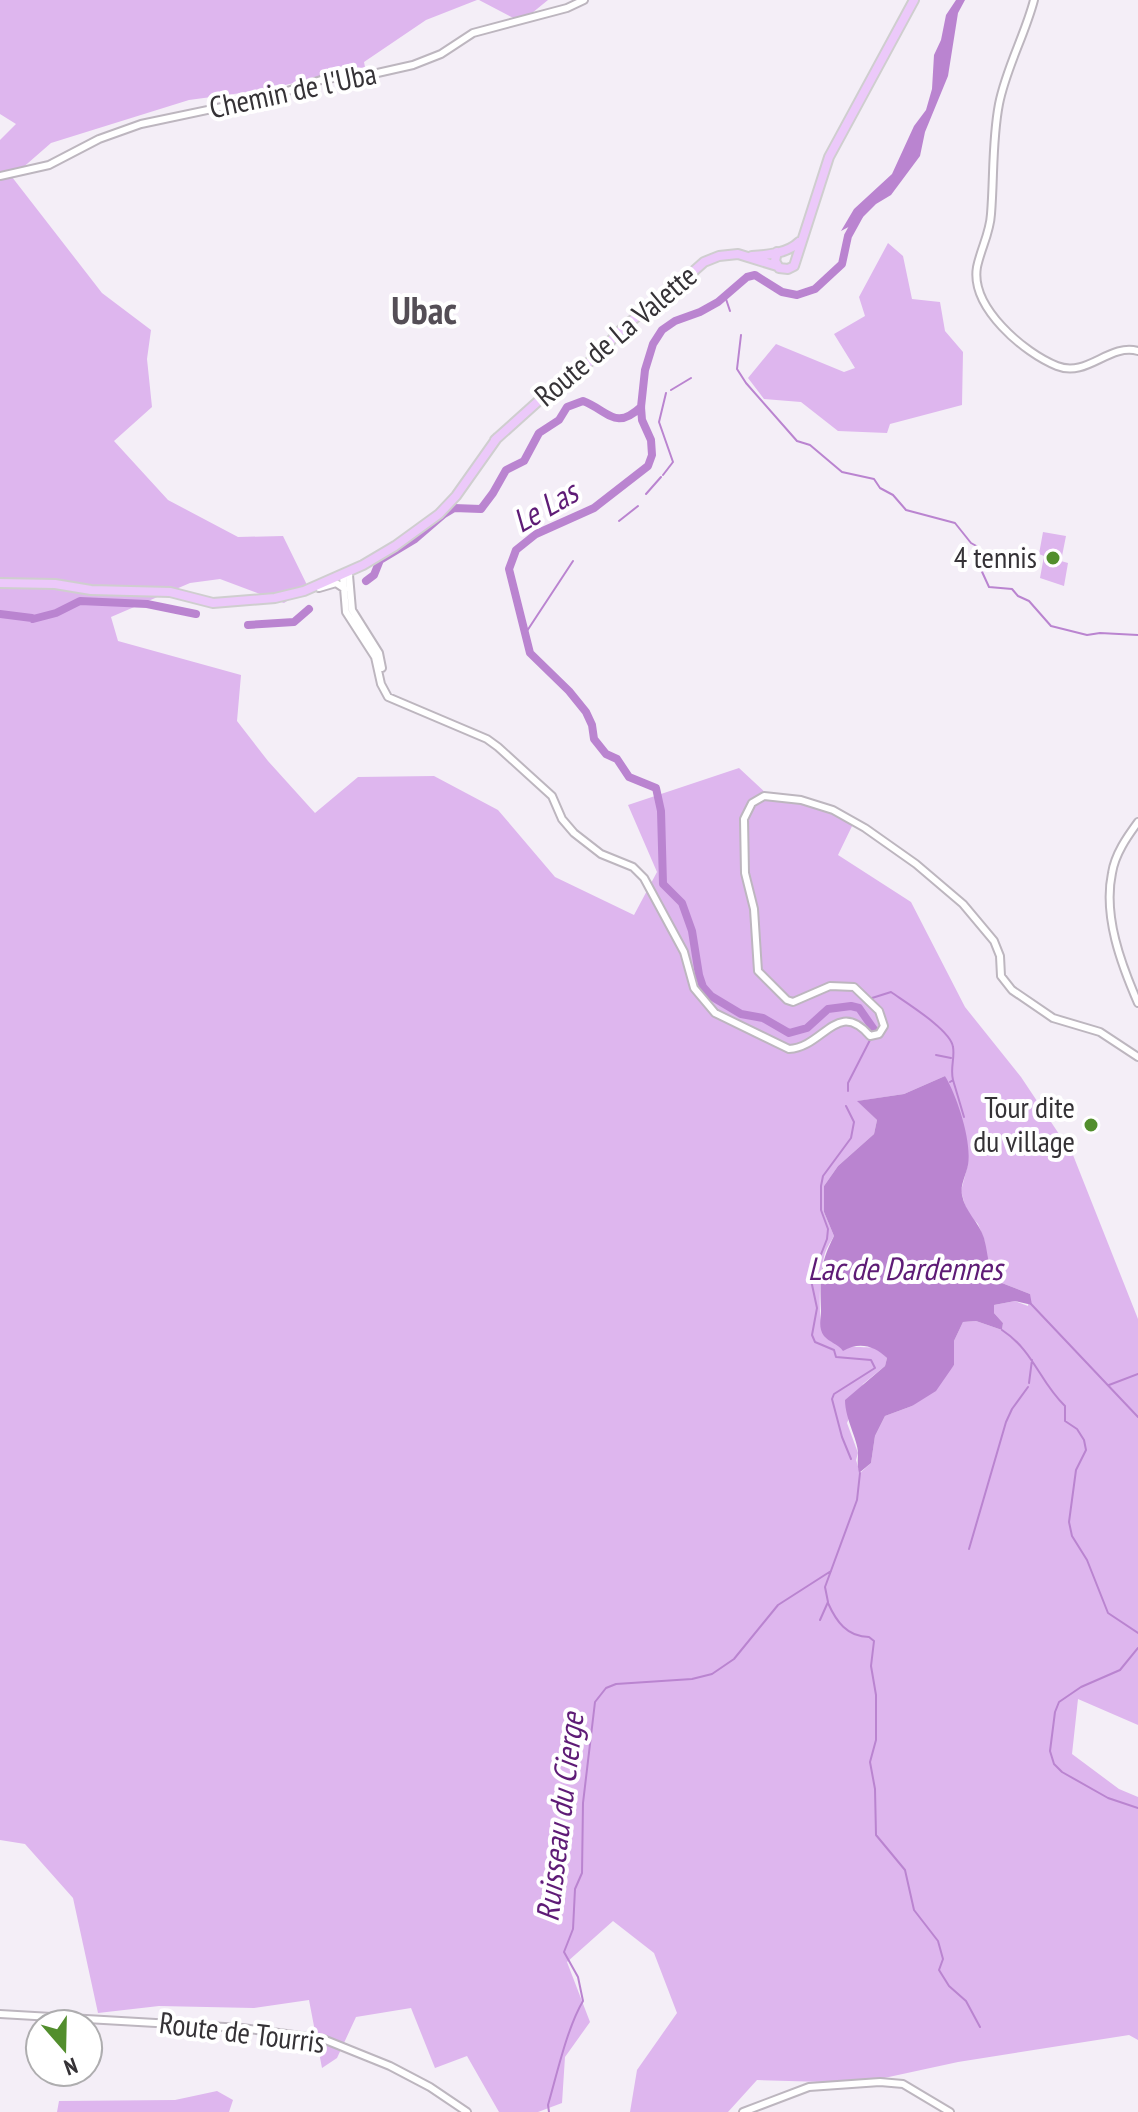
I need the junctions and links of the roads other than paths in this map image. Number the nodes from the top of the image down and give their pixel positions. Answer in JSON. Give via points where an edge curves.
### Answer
{"nodes":[{"id":1,"x":584,"y":0,"type":"edge"},
{"id":2,"x":914,"y":0,"type":"edge"},
{"id":3,"x":1034,"y":0,"type":"edge"},
{"id":4,"x":0,"y":176,"type":"edge"},
{"id":5,"x":801,"y":238,"type":"junction"},
{"id":6,"x":782,"y":251,"type":"junction"},
{"id":7,"x":747,"y":256,"type":"junction"},
{"id":8,"x":795,"y":256,"type":"junction"},
{"id":9,"x":777,"y":266,"type":"junction"},
{"id":10,"x":1138,"y":351,"type":"edge"},
{"id":11,"x":361,"y":564,"type":"junction"},
{"id":12,"x":346,"y":575,"type":"junction"},
{"id":13,"x":317,"y":582,"type":"junction"},
{"id":14,"x":0,"y":583,"type":"edge"},
{"id":15,"x":345,"y":589,"type":"junction"},
{"id":16,"x":304,"y":591,"type":"junction"},
{"id":17,"x":283,"y":596,"type":"junction"},
{"id":18,"x":384,"y":691,"type":"junction"},
{"id":19,"x":1138,"y":822,"type":"edge"},
{"id":20,"x":1138,"y":1003,"type":"edge"},
{"id":21,"x":1138,"y":1057,"type":"edge"},
{"id":22,"x":0,"y":2014,"type":"edge"},
{"id":23,"x":467,"y":2112,"type":"edge"},
{"id":24,"x":743,"y":2112,"type":"edge"},
{"id":25,"x":950,"y":2112,"type":"edge"}],
"edges":[{"from":1,"to":4,"type":"street","name":"Chemin de l'Uba","via":[[473,33],[408,67],[324,79],[273,96],[141,124],[49,165]]},
{"from":2,"to":5,"type":"main road","via":[[834,145]]},
{"from":3,"to":10,"type":"street","via":[[999,103],[989,233],[977,274],[998,325],[1057,366],[1091,364],[1120,351]]},
{"from":5,"to":6,"type":"main road"},
{"from":5,"to":8,"type":"main road"},
{"from":6,"to":7,"type":"main road","name":"Route de La Valette"},
{"from":6,"to":8,"type":"main road"},
{"from":6,"to":9,"type":"main road"},
{"from":7,"to":9,"type":"main road","name":"Route de La Valette"},
{"from":7,"to":11,"type":"main road","name":"Route de La Valette","via":[[704,262],[497,438],[453,499],[428,522]]},
{"from":8,"to":9,"type":"main road","via":[[792,268]]},
{"from":11,"to":12,"type":"main road","name":"Route de La Valette"},
{"from":11,"to":13,"type":"main road","name":"Route de La Valette"},
{"from":12,"to":13,"type":"street"},
{"from":12,"to":15,"type":"street"},
{"from":12,"to":16,"type":"main road","name":"Route de La Valette"},
{"from":12,"to":18,"type":"street","via":[[352,610],[381,657]]},
{"from":13,"to":17,"type":"main road","name":"Route de La Valette"},
{"from":14,"to":17,"type":"main road","name":"Route de La Valette","via":[[170,592],[213,603]]},
{"from":15,"to":16,"type":"street","via":[[334,583]]},
{"from":15,"to":18,"type":"street","via":[[346,612],[375,657]]},
{"from":16,"to":17,"type":"main road","name":"Route de La Valette"},
{"from":18,"to":21,"type":"street","via":[[394,702],[495,744],[552,796],[574,833],[603,855],[636,869],[684,952],[694,988],[717,1015],[785,1049],[798,1048],[847,1020],[873,1036],[885,1022],[854,987],[830,986],[793,1002],[758,971],[742,840],[750,806],[774,796],[822,806],[889,844],[985,927],[1009,987],[1053,1018],[1100,1032]]},
{"from":19,"to":20,"type":"street","via":[[1116,859],[1110,888],[1115,936]]},
{"from":22,"to":23,"type":"street","name":"Route de Tourris","via":[[242,2028],[323,2039],[390,2066]]},
{"from":24,"to":25,"type":"street","via":[[809,2087],[880,2082],[903,2084]]}]}
